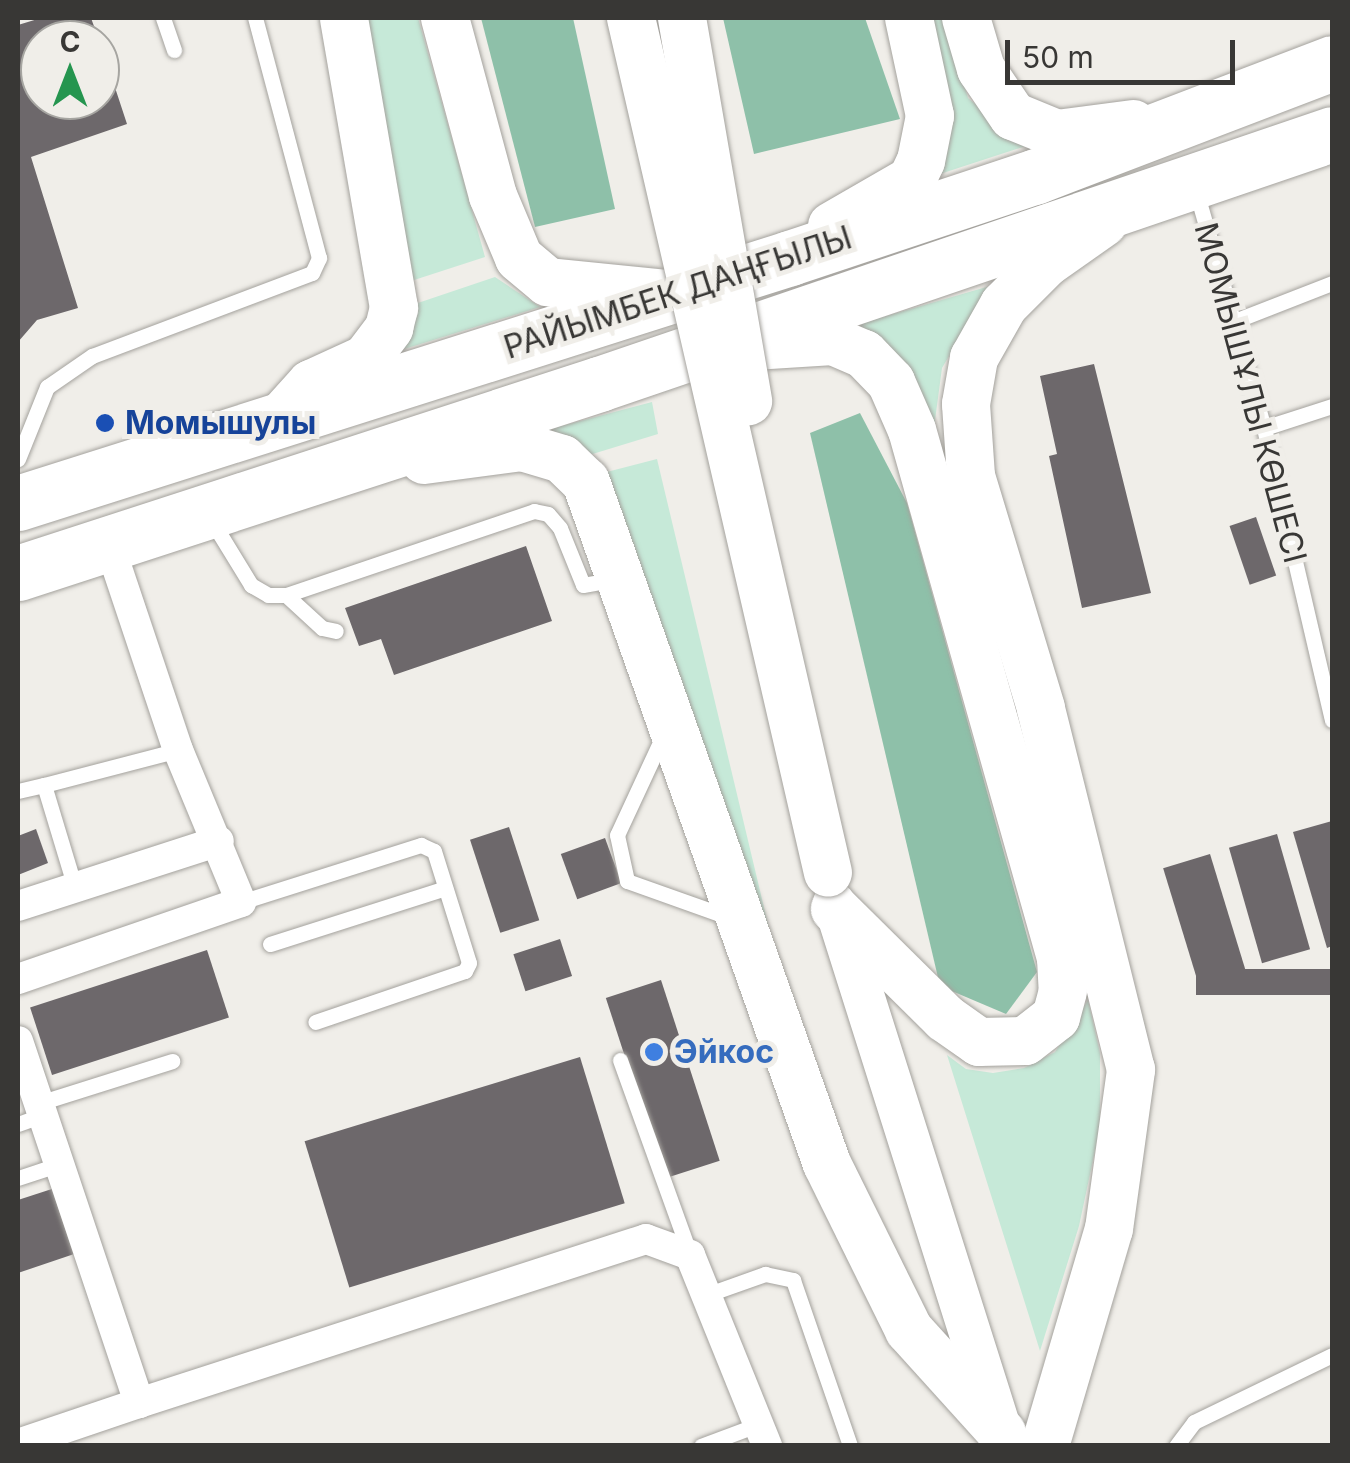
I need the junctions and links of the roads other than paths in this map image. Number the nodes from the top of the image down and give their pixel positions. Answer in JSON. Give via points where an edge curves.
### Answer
{"nodes":[{"id":1,"x":163,"y":18,"type":"edge"},
{"id":2,"x":256,"y":18,"type":"edge"},
{"id":3,"x":344,"y":18,"type":"edge"},
{"id":4,"x":446,"y":18,"type":"edge"},
{"id":5,"x":631,"y":18,"type":"edge"},
{"id":6,"x":682,"y":18,"type":"edge"},
{"id":7,"x":909,"y":18,"type":"edge"},
{"id":8,"x":966,"y":18,"type":"edge"},
{"id":9,"x":174,"y":50,"type":"dead end"},
{"id":10,"x":1332,"y":64,"type":"edge"},
{"id":11,"x":1219,"y":106,"type":"junction"},
{"id":12,"x":1332,"y":134,"type":"edge"},
{"id":13,"x":1194,"y":182,"type":"junction"},
{"id":14,"x":1124,"y":208,"type":"junction"},
{"id":15,"x":790,"y":258,"type":"junction"},
{"id":16,"x":1332,"y":283,"type":"edge"},
{"id":17,"x":673,"y":292,"type":"junction"},
{"id":18,"x":1232,"y":322,"type":"junction"},
{"id":19,"x":600,"y":384,"type":"junction"},
{"id":20,"x":1332,"y":406,"type":"edge"},
{"id":21,"x":278,"y":422,"type":"junction"},
{"id":22,"x":1264,"y":428,"type":"junction"},
{"id":23,"x":18,"y":459,"type":"edge"},
{"id":24,"x":298,"y":481,"type":"junction"},
{"id":25,"x":18,"y":503,"type":"edge"},
{"id":26,"x":206,"y":510,"type":"junction"},
{"id":27,"x":108,"y":542,"type":"junction"},
{"id":28,"x":18,"y":572,"type":"edge"},
{"id":29,"x":622,"y":578,"type":"junction"},
{"id":30,"x":286,"y":595,"type":"junction"},
{"id":31,"x":336,"y":631,"type":"dead end"},
{"id":32,"x":671,"y":718,"type":"junction"},
{"id":33,"x":1332,"y":720,"type":"edge"},
{"id":34,"x":178,"y":750,"type":"junction"},
{"id":35,"x":44,"y":785,"type":"junction"},
{"id":36,"x":18,"y":791,"type":"edge"},
{"id":37,"x":219,"y":841,"type":"junction"},
{"id":38,"x":74,"y":888,"type":"junction"},
{"id":39,"x":446,"y":888,"type":"junction"},
{"id":40,"x":832,"y":891,"type":"junction"},
{"id":41,"x":241,"y":902,"type":"junction"},
{"id":42,"x":18,"y":906,"type":"edge"},
{"id":43,"x":742,"y":922,"type":"junction"},
{"id":44,"x":270,"y":944,"type":"dead end"},
{"id":45,"x":18,"y":979,"type":"edge"},
{"id":46,"x":315,"y":1022,"type":"dead end"},
{"id":47,"x":18,"y":1041,"type":"edge"},
{"id":48,"x":620,"y":1060,"type":"dead end"},
{"id":49,"x":172,"y":1061,"type":"dead end"},
{"id":50,"x":31,"y":1115,"type":"edge"},
{"id":51,"x":57,"y":1166,"type":"junction"},
{"id":52,"x":18,"y":1178,"type":"edge"},
{"id":53,"x":690,"y":1255,"type":"junction"},
{"id":54,"x":706,"y":1295,"type":"junction"},
{"id":55,"x":1332,"y":1355,"type":"edge"},
{"id":56,"x":139,"y":1403,"type":"junction"},
{"id":57,"x":762,"y":1435,"type":"edge"},
{"id":58,"x":1017,"y":1441,"type":"edge"},
{"id":59,"x":18,"y":1444,"type":"edge"},
{"id":60,"x":701,"y":1446,"type":"edge"},
{"id":61,"x":850,"y":1446,"type":"edge"},
{"id":62,"x":1176,"y":1446,"type":"edge"}],
"edges":[{"from":1,"to":9,"type":"lane"},
{"from":2,"to":23,"type":"lane","via":[[319,258],[312,273],[92,356],[47,388]]},
{"from":3,"to":21,"type":"main road","via":[[394,308],[389,328],[366,359],[311,384]]},
{"from":4,"to":17,"type":"main road","via":[[501,222],[529,271],[574,288]]},
{"from":5,"to":40,"type":"main road","bridge":true},
{"from":6,"to":40,"type":"main road","bridge":true},
{"from":7,"to":15,"type":"main road","via":[[930,116],[912,180],[853,209]]},
{"from":8,"to":11,"type":"main road","via":[[995,95],[1034,127],[1091,133]]},
{"from":10,"to":11,"type":"highway","name":"РАЙЫМБЕК ДАҢҒЫЛЫ"},
{"from":11,"to":15,"type":"highway","name":"РАЙЫМБЕК ДАҢҒЫЛЫ","via":[[1034,177]]},
{"from":12,"to":13,"type":"highway","name":"РАЙЫМБЕК ДАҢҒЫЛЫ"},
{"from":13,"to":14,"type":"highway","name":"РАЙЫМБЕК ДАҢҒЫЛЫ"},
{"from":13,"to":18,"type":"lane","name":"МОМЫШҰЛЫ КӨШЕСІ"},
{"from":14,"to":19,"type":"highway","name":"РАЙЫМБЕК ДАҢҒЫЛЫ"},
{"from":14,"to":58,"type":"main road","via":[[1046,263],[1004,305],[974,358],[966,404],[972,476],[1041,708],[1130,1070],[1109,1229]]},
{"from":15,"to":17,"type":"highway","name":"РАЙЫМБЕК ДАҢҒЫЛЫ"},
{"from":16,"to":18,"type":"lane"},
{"from":17,"to":21,"type":"highway","name":"РАЙЫМБЕК ДАҢҒЫЛЫ"},
{"from":18,"to":22,"type":"lane","name":"МОМЫШҰЛЫ КӨШЕСІ"},
{"from":19,"to":24,"type":"highway","name":"РАЙЫМБЕК ДАҢҒЫЛЫ"},
{"from":19,"to":40,"type":"main road","via":[[806,338],[834,340],[864,354],[891,382],[912,430],[1061,958],[1064,991],[1056,1016],[1025,1040],[979,1042],[944,1018]]},
{"from":20,"to":22,"type":"lane"},
{"from":21,"to":25,"type":"highway","name":"РАЙЫМБЕК ДАҢҒЫЛЫ"},
{"from":22,"to":33,"type":"lane","name":"МОМЫШҰЛЫ КӨШЕСІ"},
{"from":24,"to":26,"type":"highway","name":"РАЙЫМБЕК ДАҢҒЫЛЫ"},
{"from":24,"to":29,"type":"main road","via":[[504,446],[538,450],[572,466],[586,482]]},
{"from":26,"to":27,"type":"highway","name":"РАЙЫМБЕК ДАҢҒЫЛЫ"},
{"from":26,"to":30,"type":"lane","via":[[251,585]]},
{"from":27,"to":28,"type":"highway","name":"РАЙЫМБЕК ДАҢҒЫЛЫ"},
{"from":27,"to":34,"type":"street"},
{"from":29,"to":30,"type":"lane","via":[[583,585],[560,528],[548,514],[534,511]]},
{"from":29,"to":32,"type":"main road"},
{"from":30,"to":31,"type":"lane","via":[[322,628]]},
{"from":32,"to":43,"type":"main road"},
{"from":32,"to":43,"type":"lane","via":[[617,834],[627,882]]},
{"from":34,"to":35,"type":"lane"},
{"from":34,"to":37,"type":"street"},
{"from":35,"to":36,"type":"lane"},
{"from":35,"to":38,"type":"lane"},
{"from":37,"to":38,"type":"street"},
{"from":37,"to":41,"type":"street"},
{"from":38,"to":42,"type":"street"},
{"from":39,"to":41,"type":"lane","via":[[434,851],[421,845]]},
{"from":39,"to":44,"type":"lane"},
{"from":39,"to":46,"type":"lane","via":[[468,962],[459,978]]},
{"from":40,"to":58,"type":"main road"},
{"from":41,"to":45,"type":"street"},
{"from":43,"to":58,"type":"main road","via":[[827,1164],[909,1330]]},
{"from":47,"to":50,"type":"street"},
{"from":48,"to":53,"type":"lane"},
{"from":49,"to":50,"type":"lane"},
{"from":50,"to":51,"type":"street"},
{"from":51,"to":52,"type":"lane"},
{"from":51,"to":56,"type":"street"},
{"from":53,"to":54,"type":"street"},
{"from":53,"to":56,"type":"street","via":[[646,1239]]},
{"from":54,"to":57,"type":"street"},
{"from":54,"to":61,"type":"lane","via":[[765,1274],[793,1280]]},
{"from":55,"to":62,"type":"lane","via":[[1194,1422]]},
{"from":56,"to":59,"type":"street"},
{"from":57,"to":60,"type":"lane"}]}
